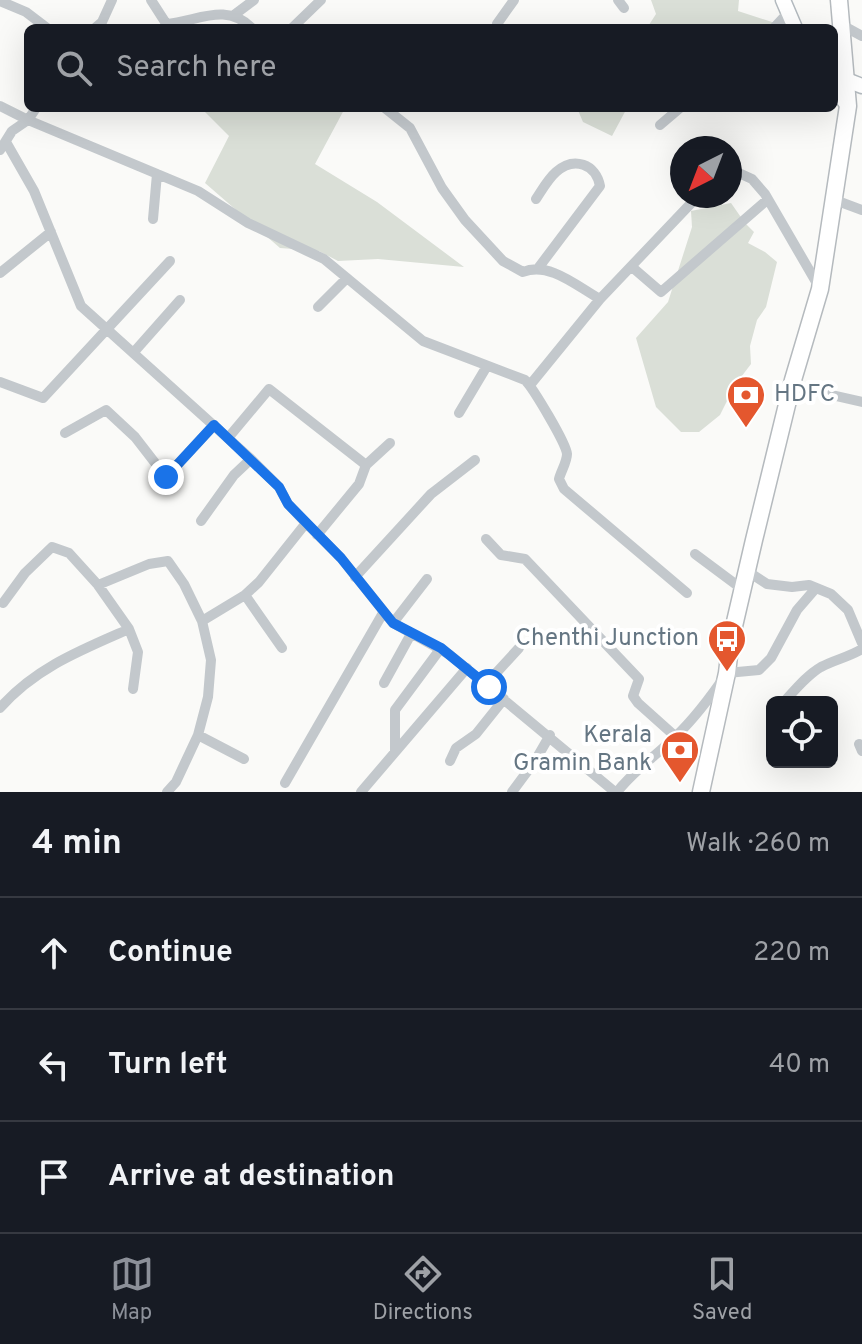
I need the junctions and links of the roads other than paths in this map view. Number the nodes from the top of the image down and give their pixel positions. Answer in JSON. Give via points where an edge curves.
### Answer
{"nodes":[{"id":1,"x":112,"y":0,"type":"edge"},
{"id":2,"x":151,"y":0,"type":"edge"},
{"id":3,"x":254,"y":0,"type":"edge"},
{"id":4,"x":321,"y":0,"type":"edge"},
{"id":5,"x":514,"y":0,"type":"edge"},
{"id":6,"x":839,"y":0,"type":"edge"},
{"id":7,"x":0,"y":1,"type":"edge"},
{"id":8,"x":234,"y":15,"type":"junction"},
{"id":9,"x":42,"y":24,"type":"edge"},
{"id":10,"x":100,"y":24,"type":"edge"},
{"id":11,"x":166,"y":24,"type":"edge"},
{"id":12,"x":176,"y":24,"type":"edge"},
{"id":13,"x":246,"y":24,"type":"edge"},
{"id":14,"x":296,"y":24,"type":"edge"},
{"id":15,"x":497,"y":24,"type":"dead end"},
{"id":16,"x":840,"y":24,"type":"junction"},
{"id":17,"x":862,"y":36,"type":"edge"},
{"id":18,"x":839,"y":83,"type":"edge"},
{"id":19,"x":862,"y":86,"type":"edge"},
{"id":20,"x":0,"y":106,"type":"edge"},
{"id":21,"x":33,"y":112,"type":"edge"},
{"id":22,"x":390,"y":112,"type":"edge"},
{"id":23,"x":675,"y":112,"type":"edge"},
{"id":24,"x":28,"y":120,"type":"junction"},
{"id":25,"x":660,"y":125,"type":"dead end"},
{"id":26,"x":3,"y":146,"type":"edge"},
{"id":27,"x":157,"y":174,"type":"junction"},
{"id":28,"x":742,"y":174,"type":"edge"},
{"id":29,"x":536,"y":199,"type":"dead end"},
{"id":30,"x":767,"y":200,"type":"junction"},
{"id":31,"x":835,"y":200,"type":"junction"},
{"id":32,"x":687,"y":208,"type":"edge"},
{"id":33,"x":862,"y":210,"type":"edge"},
{"id":34,"x":153,"y":219,"type":"dead end"},
{"id":35,"x":51,"y":232,"type":"junction"},
{"id":36,"x":170,"y":261,"type":"dead end"},
{"id":37,"x":539,"y":267,"type":"junction"},
{"id":38,"x":632,"y":267,"type":"junction"},
{"id":39,"x":0,"y":273,"type":"edge"},
{"id":40,"x":347,"y":278,"type":"junction"},
{"id":41,"x":820,"y":289,"type":"junction"},
{"id":42,"x":600,"y":299,"type":"junction"},
{"id":43,"x":180,"y":300,"type":"dead end"},
{"id":44,"x":318,"y":307,"type":"dead end"},
{"id":45,"x":108,"y":328,"type":"junction"},
{"id":46,"x":134,"y":352,"type":"junction"},
{"id":47,"x":487,"y":366,"type":"junction"},
{"id":48,"x":0,"y":382,"type":"edge"},
{"id":49,"x":530,"y":385,"type":"junction"},
{"id":50,"x":792,"y":386,"type":"junction"},
{"id":51,"x":862,"y":402,"type":"edge"},
{"id":52,"x":459,"y":413,"type":"dead end"},
{"id":53,"x":214,"y":425,"type":"junction"},
{"id":54,"x":65,"y":433,"type":"dead end"},
{"id":55,"x":228,"y":438,"type":"junction"},
{"id":56,"x":390,"y":443,"type":"dead end"},
{"id":57,"x":251,"y":459,"type":"junction"},
{"id":58,"x":475,"y":460,"type":"dead end"},
{"id":59,"x":366,"y":465,"type":"junction"},
{"id":60,"x":201,"y":521,"type":"dead end"},
{"id":61,"x":306,"y":523,"type":"junction"},
{"id":62,"x":317,"y":535,"type":"junction"},
{"id":63,"x":486,"y":539,"type":"dead end"},
{"id":64,"x":695,"y":554,"type":"dead end"},
{"id":65,"x":747,"y":571,"type":"junction"},
{"id":66,"x":355,"y":577,"type":"junction"},
{"id":67,"x":427,"y":579,"type":"dead end"},
{"id":68,"x":98,"y":585,"type":"junction"},
{"id":69,"x":816,"y":588,"type":"junction"},
{"id":70,"x":742,"y":589,"type":"junction"},
{"id":71,"x":687,"y":593,"type":"dead end"},
{"id":72,"x":245,"y":595,"type":"junction"},
{"id":73,"x":3,"y":603,"type":"dead end"},
{"id":74,"x":383,"y":613,"type":"junction"},
{"id":75,"x":202,"y":621,"type":"junction"},
{"id":76,"x":393,"y":623,"type":"junction"},
{"id":77,"x":129,"y":629,"type":"junction"},
{"id":78,"x":411,"y":634,"type":"junction"},
{"id":79,"x":862,"y":646,"type":"edge"},
{"id":80,"x":282,"y":648,"type":"dead end"},
{"id":81,"x":441,"y":648,"type":"junction"},
{"id":82,"x":519,"y":648,"type":"dead end"},
{"id":83,"x":467,"y":668,"type":"junction"},
{"id":84,"x":727,"y":673,"type":"junction"},
{"id":85,"x":384,"y":683,"type":"dead end"},
{"id":86,"x":486,"y":684,"type":"junction"},
{"id":87,"x":133,"y":689,"type":"dead end"},
{"id":88,"x":789,"y":696,"type":"edge"},
{"id":89,"x":504,"y":699,"type":"junction"},
{"id":90,"x":0,"y":708,"type":"edge"},
{"id":91,"x":198,"y":735,"type":"junction"},
{"id":92,"x":550,"y":735,"type":"junction"},
{"id":93,"x":676,"y":737,"type":"junction"},
{"id":94,"x":395,"y":751,"type":"junction"},
{"id":95,"x":244,"y":759,"type":"dead end"},
{"id":96,"x":450,"y":761,"type":"dead end"},
{"id":97,"x":285,"y":783,"type":"dead end"},
{"id":98,"x":167,"y":792,"type":"edge"},
{"id":99,"x":361,"y":792,"type":"edge"},
{"id":100,"x":512,"y":792,"type":"edge"},
{"id":101,"x":616,"y":792,"type":"edge"},
{"id":102,"x":702,"y":792,"type":"edge"}],
"edges":[{"from":1,"to":10,"type":"street"},
{"from":2,"to":11,"type":"street"},
{"from":3,"to":8,"type":"street"},
{"from":4,"to":14,"type":"street"},
{"from":5,"to":15,"type":"street"},
{"from":6,"to":16,"type":"main road"},
{"from":7,"to":9,"type":"street"},
{"from":8,"to":12,"type":"street","via":[[221,12]]},
{"from":8,"to":13,"type":"street"},
{"from":16,"to":17,"type":"street"},
{"from":16,"to":18,"type":"main road"},
{"from":18,"to":19,"type":"street"},
{"from":18,"to":31,"type":"main road","via":[[848,106]]},
{"from":20,"to":24,"type":"street"},
{"from":21,"to":24,"type":"street"},
{"from":22,"to":37,"type":"street","via":[[410,128],[442,188],[503,261],[523,272]]},
{"from":23,"to":25,"type":"street"},
{"from":24,"to":26,"type":"street"},
{"from":24,"to":27,"type":"street"},
{"from":26,"to":35,"type":"street","via":[[34,191]]},
{"from":27,"to":34,"type":"street"},
{"from":27,"to":40,"type":"street","via":[[324,259]]},
{"from":28,"to":30,"type":"street"},
{"from":29,"to":37,"type":"street","via":[[557,171],[572,163],[586,165],[598,175],[600,186]]},
{"from":30,"to":38,"type":"street","via":[[661,292]]},
{"from":30,"to":41,"type":"street"},
{"from":31,"to":33,"type":"street"},
{"from":31,"to":41,"type":"main road"},
{"from":32,"to":38,"type":"street"},
{"from":35,"to":39,"type":"street"},
{"from":35,"to":45,"type":"street","via":[[81,306]]},
{"from":36,"to":45,"type":"street"},
{"from":37,"to":42,"type":"street"},
{"from":38,"to":42,"type":"street"},
{"from":40,"to":44,"type":"street"},
{"from":40,"to":47,"type":"street","via":[[423,341]]},
{"from":41,"to":50,"type":"main road"},
{"from":42,"to":49,"type":"street"},
{"from":43,"to":46,"type":"street"},
{"from":45,"to":46,"type":"street"},
{"from":45,"to":48,"type":"street","via":[[43,398]]},
{"from":46,"to":53,"type":"street"},
{"from":47,"to":49,"type":"street"},
{"from":47,"to":52,"type":"street"},
{"from":49,"to":71,"type":"street","via":[[566,450],[559,479],[564,489]]},
{"from":50,"to":51,"type":"street"},
{"from":50,"to":65,"type":"main road"},
{"from":53,"to":54,"type":"street","via":[[166,477],[106,410]]},
{"from":53,"to":55,"type":"street"},
{"from":55,"to":57,"type":"street"},
{"from":55,"to":59,"type":"street","via":[[269,389]]},
{"from":56,"to":59,"type":"street"},
{"from":57,"to":60,"type":"street"},
{"from":57,"to":61,"type":"street"},
{"from":58,"to":66,"type":"street","via":[[431,494]]},
{"from":59,"to":62,"type":"street","via":[[359,484]]},
{"from":61,"to":62,"type":"street"},
{"from":61,"to":72,"type":"street"},
{"from":62,"to":66,"type":"street"},
{"from":63,"to":93,"type":"street","via":[[501,555],[525,559],[575,610],[639,679],[633,696],[638,703]]},
{"from":64,"to":70,"type":"street"},
{"from":65,"to":69,"type":"street","via":[[767,584]]},
{"from":65,"to":70,"type":"main road"},
{"from":66,"to":74,"type":"street"},
{"from":67,"to":76,"type":"street"},
{"from":68,"to":73,"type":"street","via":[[69,553],[52,547]]},
{"from":68,"to":75,"type":"street","via":[[168,561]]},
{"from":68,"to":77,"type":"street"},
{"from":69,"to":79,"type":"street","via":[[848,610]]},
{"from":69,"to":84,"type":"street","via":[[759,670]]},
{"from":70,"to":84,"type":"main road"},
{"from":72,"to":75,"type":"street"},
{"from":72,"to":80,"type":"street"},
{"from":74,"to":76,"type":"street"},
{"from":74,"to":97,"type":"street"},
{"from":75,"to":91,"type":"street","via":[[211,660]]},
{"from":76,"to":78,"type":"street"},
{"from":77,"to":87,"type":"street","via":[[138,652]]},
{"from":77,"to":90,"type":"street","via":[[50,664]]},
{"from":78,"to":81,"type":"street"},
{"from":78,"to":85,"type":"street"},
{"from":79,"to":88,"type":"street","via":[[821,667]]},
{"from":81,"to":83,"type":"street"},
{"from":81,"to":94,"type":"street","via":[[395,710]]},
{"from":82,"to":86,"type":"street"},
{"from":83,"to":86,"type":"street"},
{"from":83,"to":94,"type":"street"},
{"from":84,"to":93,"type":"street"},
{"from":84,"to":102,"type":"main road"},
{"from":86,"to":89,"type":"street"},
{"from":89,"to":92,"type":"street"},
{"from":89,"to":96,"type":"street","via":[[476,734],[456,748]]},
{"from":91,"to":95,"type":"street"},
{"from":91,"to":98,"type":"street"},
{"from":92,"to":100,"type":"street"},
{"from":92,"to":101,"type":"street"},
{"from":93,"to":101,"type":"street"},
{"from":94,"to":99,"type":"street"}]}
